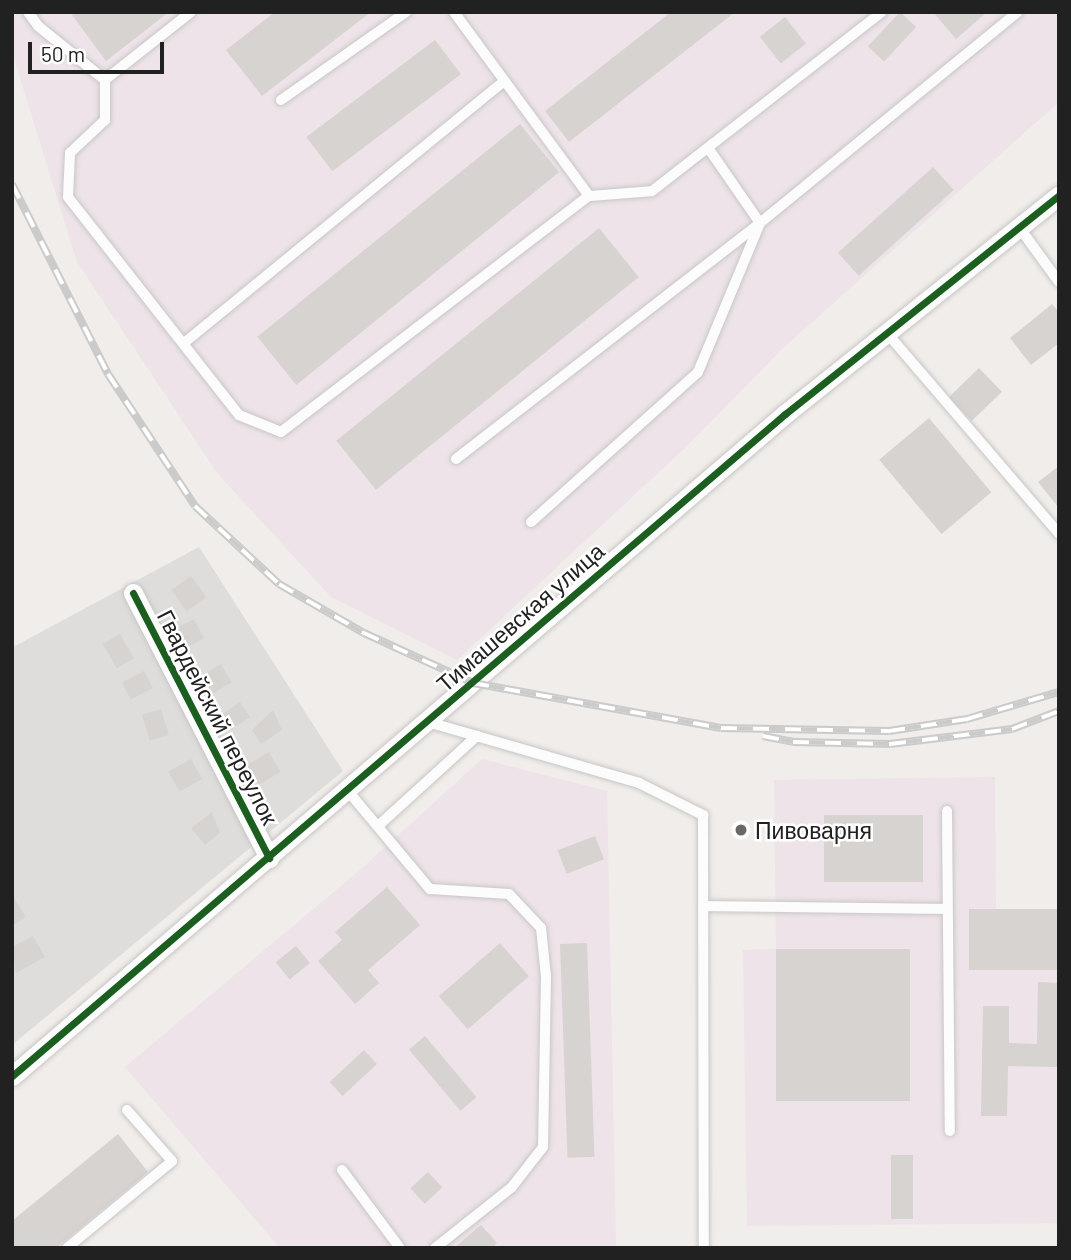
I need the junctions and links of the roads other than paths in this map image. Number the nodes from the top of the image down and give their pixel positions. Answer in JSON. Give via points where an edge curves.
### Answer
{"nodes":[{"id":1,"x":29,"y":12,"type":"edge"},
{"id":2,"x":191,"y":12,"type":"edge"},
{"id":3,"x":406,"y":12,"type":"edge"},
{"id":4,"x":454,"y":12,"type":"edge"},
{"id":5,"x":882,"y":12,"type":"edge"},
{"id":6,"x":1018,"y":12,"type":"edge"},
{"id":7,"x":105,"y":80,"type":"junction"},
{"id":8,"x":504,"y":81,"type":"junction"},
{"id":9,"x":281,"y":100,"type":"dead end"},
{"id":10,"x":708,"y":148,"type":"junction"},
{"id":11,"x":1059,"y":195,"type":"edge"},
{"id":12,"x":589,"y":196,"type":"junction"},
{"id":13,"x":760,"y":223,"type":"junction"},
{"id":14,"x":1019,"y":227,"type":"junction"},
{"id":15,"x":1059,"y":282,"type":"edge"},
{"id":16,"x":887,"y":333,"type":"junction"},
{"id":17,"x":184,"y":343,"type":"junction"},
{"id":18,"x":456,"y":459,"type":"dead end"},
{"id":19,"x":531,"y":522,"type":"dead end"},
{"id":20,"x":1059,"y":534,"type":"edge"},
{"id":21,"x":133,"y":593,"type":"dead end"},
{"id":22,"x":428,"y":722,"type":"junction"},
{"id":23,"x":477,"y":736,"type":"junction"},
{"id":24,"x":348,"y":791,"type":"junction"},
{"id":25,"x":947,"y":811,"type":"dead end"},
{"id":26,"x":378,"y":826,"type":"junction"},
{"id":27,"x":269,"y":858,"type":"junction"},
{"id":28,"x":704,"y":906,"type":"junction"},
{"id":29,"x":946,"y":909,"type":"junction"},
{"id":30,"x":12,"y":1076,"type":"edge"},
{"id":31,"x":127,"y":1111,"type":"dead end"},
{"id":32,"x":950,"y":1131,"type":"dead end"},
{"id":33,"x":342,"y":1170,"type":"dead end"},
{"id":34,"x":67,"y":1248,"type":"edge"},
{"id":35,"x":400,"y":1248,"type":"edge"},
{"id":36,"x":435,"y":1248,"type":"edge"},
{"id":37,"x":704,"y":1248,"type":"edge"}],
"edges":[{"from":1,"to":7,"type":"lane","via":[[38,26]]},
{"from":2,"to":7,"type":"lane"},
{"from":3,"to":9,"type":"lane"},
{"from":4,"to":8,"type":"lane"},
{"from":5,"to":10,"type":"lane"},
{"from":6,"to":13,"type":"lane"},
{"from":7,"to":17,"type":"lane","via":[[105,120],[71,153],[68,197]]},
{"from":8,"to":12,"type":"lane"},
{"from":8,"to":17,"type":"lane"},
{"from":10,"to":12,"type":"lane","via":[[652,191]]},
{"from":10,"to":13,"type":"lane"},
{"from":11,"to":14,"type":"street","name":"Тимашевская улица"},
{"from":12,"to":17,"type":"lane","via":[[281,432],[239,415]]},
{"from":13,"to":18,"type":"lane"},
{"from":13,"to":19,"type":"lane","via":[[698,372]]},
{"from":14,"to":15,"type":"lane"},
{"from":14,"to":16,"type":"street","name":"Тимашевская улица"},
{"from":16,"to":20,"type":"lane"},
{"from":16,"to":22,"type":"street","name":"Тимашевская улица","via":[[785,414]]},
{"from":21,"to":27,"type":"street","name":"Гвардейский переулок"},
{"from":22,"to":23,"type":"lane"},
{"from":22,"to":24,"type":"street","name":"Тимашевская улица"},
{"from":23,"to":26,"type":"lane"},
{"from":23,"to":28,"type":"lane","via":[[639,783],[703,815]]},
{"from":24,"to":26,"type":"lane"},
{"from":24,"to":27,"type":"street","name":"Тимашевская улица"},
{"from":25,"to":29,"type":"lane"},
{"from":26,"to":36,"type":"lane","via":[[430,889],[509,894],[541,928],[546,976],[543,1147],[512,1187]]},
{"from":27,"to":30,"type":"street","name":"Тимашевская улица"},
{"from":28,"to":29,"type":"lane"},
{"from":28,"to":37,"type":"lane"},
{"from":29,"to":32,"type":"lane"},
{"from":31,"to":34,"type":"lane","via":[[172,1161]]},
{"from":33,"to":35,"type":"lane"}]}
